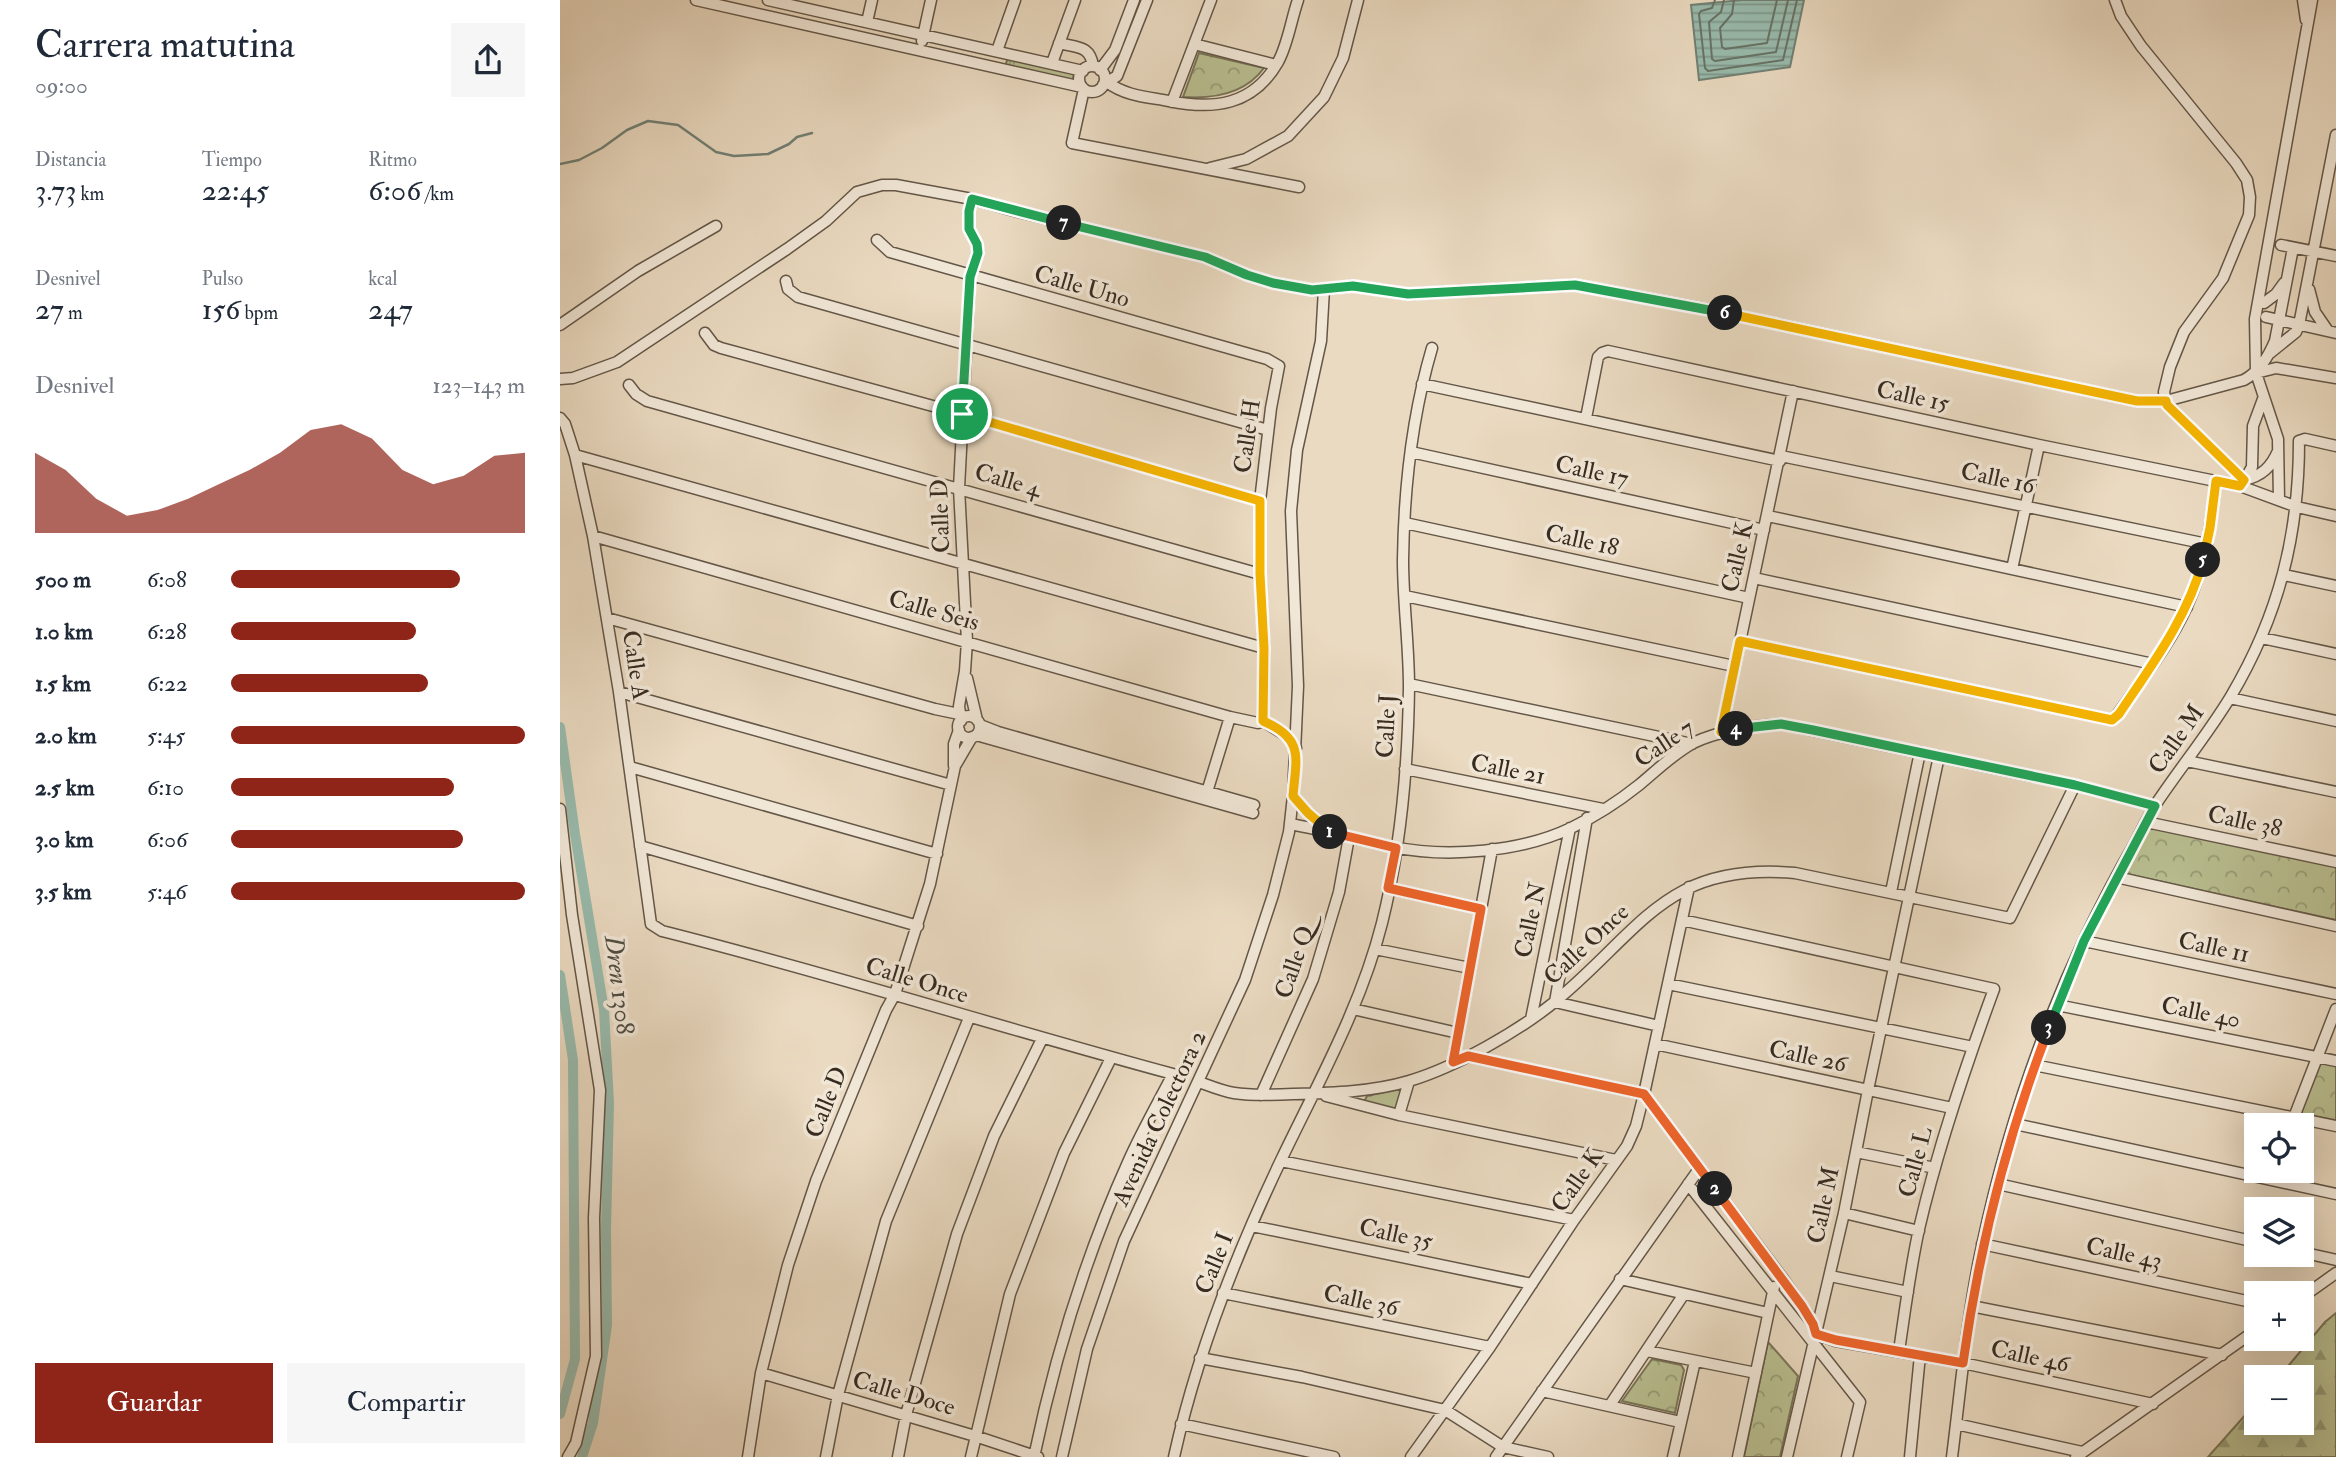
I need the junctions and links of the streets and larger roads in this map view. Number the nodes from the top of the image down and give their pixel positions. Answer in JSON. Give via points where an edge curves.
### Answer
{"nodes":[{"id":1,"x":696,"y":0,"type":"edge"},
{"id":2,"x":768,"y":0,"type":"edge"},
{"id":3,"x":872,"y":0,"type":"edge"},
{"id":4,"x":931,"y":0,"type":"edge"},
{"id":5,"x":1015,"y":0,"type":"edge"},
{"id":6,"x":1074,"y":0,"type":"edge"},
{"id":7,"x":1134,"y":0,"type":"edge"},
{"id":8,"x":1147,"y":0,"type":"edge"},
{"id":9,"x":1211,"y":0,"type":"edge"},
{"id":10,"x":1297,"y":0,"type":"edge"},
{"id":11,"x":1358,"y":0,"type":"edge"},
{"id":12,"x":2115,"y":0,"type":"edge"},
{"id":13,"x":2303,"y":0,"type":"edge"},
{"id":14,"x":2312,"y":0,"type":"edge"},
{"id":15,"x":813,"y":5,"type":"edge"},
{"id":16,"x":867,"y":22,"type":"junction"},
{"id":17,"x":2307,"y":30,"type":"junction"},
{"id":18,"x":923,"y":34,"type":"junction"},
{"id":19,"x":1059,"y":43,"type":"junction"},
{"id":20,"x":1194,"y":44,"type":"junction"},
{"id":21,"x":920,"y":51,"type":"junction"},
{"id":22,"x":997,"y":51,"type":"junction"},
{"id":23,"x":1052,"y":63,"type":"junction"},
{"id":24,"x":1276,"y":65,"type":"junction"},
{"id":25,"x":1092,"y":69,"type":"junction"},
{"id":26,"x":1105,"y":84,"type":"junction"},
{"id":27,"x":1083,"y":88,"type":"junction"},
{"id":28,"x":1172,"y":102,"type":"junction"},
{"id":29,"x":2336,"y":135,"type":"edge"},
{"id":30,"x":1206,"y":169,"type":"junction"},
{"id":31,"x":2331,"y":183,"type":"edge"},
{"id":32,"x":1299,"y":187,"type":"dead end"},
{"id":33,"x":972,"y":199,"type":"junction"},
{"id":34,"x":716,"y":226,"type":"dead end"},
{"id":35,"x":877,"y":240,"type":"dead end"},
{"id":36,"x":2281,"y":245,"type":"dead end"},
{"id":37,"x":2293,"y":248,"type":"junction"},
{"id":38,"x":2313,"y":251,"type":"junction"},
{"id":39,"x":2336,"y":256,"type":"edge"},
{"id":40,"x":2288,"y":276,"type":"junction"},
{"id":41,"x":970,"y":277,"type":"junction"},
{"id":42,"x":2308,"y":280,"type":"junction"},
{"id":43,"x":786,"y":281,"type":"dead end"},
{"id":44,"x":1324,"y":289,"type":"junction"},
{"id":45,"x":2264,"y":303,"type":"dead end"},
{"id":46,"x":2266,"y":317,"type":"dead end"},
{"id":47,"x":2280,"y":320,"type":"junction"},
{"id":48,"x":560,"y":325,"type":"edge"},
{"id":49,"x":2300,"y":325,"type":"junction"},
{"id":50,"x":2332,"y":332,"type":"edge"},
{"id":51,"x":705,"y":333,"type":"dead end"},
{"id":52,"x":966,"y":343,"type":"junction"},
{"id":53,"x":1432,"y":348,"type":"dead end"},
{"id":54,"x":2270,"y":354,"type":"junction"},
{"id":55,"x":1279,"y":366,"type":"joint"},
{"id":56,"x":2256,"y":373,"type":"junction"},
{"id":57,"x":2336,"y":378,"type":"edge"},
{"id":58,"x":560,"y":379,"type":"edge"},
{"id":59,"x":1422,"y":384,"type":"junction"},
{"id":60,"x":629,"y":385,"type":"dead end"},
{"id":61,"x":1793,"y":391,"type":"junction"},
{"id":62,"x":2263,"y":399,"type":"junction"},
{"id":63,"x":2166,"y":401,"type":"junction"},
{"id":64,"x":962,"y":414,"type":"junction"},
{"id":65,"x":560,"y":418,"type":"edge"},
{"id":66,"x":1587,"y":418,"type":"junction"},
{"id":67,"x":1268,"y":430,"type":"junction"},
{"id":68,"x":2039,"y":445,"type":"junction"},
{"id":69,"x":2336,"y":446,"type":"edge"},
{"id":70,"x":2278,"y":451,"type":"junction"},
{"id":71,"x":1411,"y":452,"type":"junction"},
{"id":72,"x":575,"y":455,"type":"junction"},
{"id":73,"x":1780,"y":458,"type":"junction"},
{"id":74,"x":2216,"y":481,"type":"junction"},
{"id":75,"x":2242,"y":483,"type":"junction"},
{"id":76,"x":959,"y":488,"type":"junction"},
{"id":77,"x":2279,"y":500,"type":"junction"},
{"id":78,"x":1260,"y":501,"type":"junction"},
{"id":79,"x":2026,"y":505,"type":"junction"},
{"id":80,"x":2297,"y":507,"type":"junction"},
{"id":81,"x":1768,"y":516,"type":"junction"},
{"id":82,"x":2336,"y":516,"type":"edge"},
{"id":83,"x":1405,"y":523,"type":"junction"},
{"id":84,"x":1764,"y":530,"type":"junction"},
{"id":85,"x":593,"y":536,"type":"junction"},
{"id":86,"x":2207,"y":544,"type":"junction"},
{"id":87,"x":963,"y":563,"type":"junction"},
{"id":88,"x":2012,"y":569,"type":"junction"},
{"id":89,"x":1260,"y":574,"type":"junction"},
{"id":90,"x":2284,"y":575,"type":"junction"},
{"id":91,"x":1754,"y":578,"type":"junction"},
{"id":92,"x":2336,"y":586,"type":"edge"},
{"id":93,"x":1405,"y":596,"type":"junction"},
{"id":94,"x":1749,"y":598,"type":"junction"},
{"id":95,"x":2187,"y":607,"type":"junction"},
{"id":96,"x":607,"y":618,"type":"junction"},
{"id":97,"x":2262,"y":638,"type":"junction"},
{"id":98,"x":967,"y":641,"type":"junction"},
{"id":99,"x":1740,"y":641,"type":"junction"},
{"id":100,"x":1264,"y":648,"type":"junction"},
{"id":101,"x":2336,"y":654,"type":"edge"},
{"id":102,"x":2153,"y":663,"type":"junction"},
{"id":103,"x":1734,"y":666,"type":"junction"},
{"id":104,"x":965,"y":671,"type":"junction"},
{"id":105,"x":1409,"y":684,"type":"junction"},
{"id":106,"x":619,"y":692,"type":"junction"},
{"id":107,"x":2230,"y":698,"type":"junction"},
{"id":108,"x":1230,"y":717,"type":"junction"},
{"id":109,"x":959,"y":721,"type":"junction"},
{"id":110,"x":1263,"y":721,"type":"junction"},
{"id":111,"x":2336,"y":721,"type":"edge"},
{"id":112,"x":978,"y":722,"type":"junction"},
{"id":113,"x":1721,"y":732,"type":"junction"},
{"id":114,"x":974,"y":736,"type":"junction"},
{"id":115,"x":1692,"y":744,"type":"junction"},
{"id":116,"x":1296,"y":748,"type":"junction"},
{"id":117,"x":1920,"y":752,"type":"junction"},
{"id":118,"x":1939,"y":756,"type":"junction"},
{"id":119,"x":2187,"y":761,"type":"junction"},
{"id":120,"x":954,"y":766,"type":"junction"},
{"id":121,"x":630,"y":768,"type":"junction"},
{"id":122,"x":1405,"y":769,"type":"junction"},
{"id":123,"x":951,"y":785,"type":"junction"},
{"id":124,"x":2075,"y":785,"type":"junction"},
{"id":125,"x":1207,"y":792,"type":"junction"},
{"id":126,"x":2336,"y":792,"type":"edge"},
{"id":127,"x":1293,"y":796,"type":"junction"},
{"id":128,"x":2155,"y":806,"type":"junction"},
{"id":129,"x":1603,"y":809,"type":"junction"},
{"id":130,"x":560,"y":810,"type":"edge"},
{"id":131,"x":1587,"y":818,"type":"junction"},
{"id":132,"x":2146,"y":822,"type":"junction"},
{"id":133,"x":1290,"y":824,"type":"junction"},
{"id":134,"x":1570,"y":828,"type":"junction"},
{"id":135,"x":1328,"y":831,"type":"junction"},
{"id":136,"x":1349,"y":836,"type":"junction"},
{"id":137,"x":640,"y":845,"type":"junction"},
{"id":138,"x":1396,"y":848,"type":"junction"},
{"id":139,"x":1492,"y":849,"type":"junction"},
{"id":140,"x":937,"y":855,"type":"junction"},
{"id":141,"x":2336,"y":862,"type":"edge"},
{"id":142,"x":2116,"y":877,"type":"junction"},
{"id":143,"x":1689,"y":887,"type":"junction"},
{"id":144,"x":1388,"y":888,"type":"junction"},
{"id":145,"x":1891,"y":892,"type":"junction"},
{"id":146,"x":1909,"y":897,"type":"junction"},
{"id":147,"x":1481,"y":909,"type":"junction"},
{"id":148,"x":1682,"y":920,"type":"junction"},
{"id":149,"x":652,"y":923,"type":"joint"},
{"id":150,"x":918,"y":926,"type":"junction"},
{"id":151,"x":2336,"y":926,"type":"edge"},
{"id":152,"x":2084,"y":941,"type":"junction"},
{"id":153,"x":1374,"y":949,"type":"junction"},
{"id":154,"x":1470,"y":968,"type":"junction"},
{"id":155,"x":1894,"y":968,"type":"junction"},
{"id":156,"x":1668,"y":984,"type":"junction"},
{"id":157,"x":895,"y":994,"type":"junction"},
{"id":158,"x":2336,"y":994,"type":"edge"},
{"id":159,"x":1555,"y":1002,"type":"junction"},
{"id":160,"x":2057,"y":1004,"type":"junction"},
{"id":161,"x":1353,"y":1009,"type":"junction"},
{"id":162,"x":2336,"y":1009,"type":"edge"},
{"id":163,"x":969,"y":1018,"type":"junction"},
{"id":164,"x":1531,"y":1019,"type":"junction"},
{"id":165,"x":1659,"y":1026,"type":"junction"},
{"id":166,"x":1881,"y":1029,"type":"junction"},
{"id":167,"x":1458,"y":1033,"type":"junction"},
{"id":168,"x":1042,"y":1039,"type":"junction"},
{"id":169,"x":1655,"y":1044,"type":"junction"},
{"id":170,"x":1973,"y":1047,"type":"junction"},
{"id":171,"x":1468,"y":1056,"type":"junction"},
{"id":172,"x":2317,"y":1056,"type":"junction"},
{"id":173,"x":1111,"y":1058,"type":"junction"},
{"id":174,"x":2336,"y":1061,"type":"edge"},
{"id":175,"x":1453,"y":1062,"type":"junction"},
{"id":176,"x":2034,"y":1065,"type":"junction"},
{"id":177,"x":1173,"y":1074,"type":"joint"},
{"id":178,"x":1409,"y":1081,"type":"junction"},
{"id":179,"x":1199,"y":1082,"type":"junction"},
{"id":180,"x":1868,"y":1090,"type":"junction"},
{"id":181,"x":1314,"y":1093,"type":"junction"},
{"id":182,"x":1644,"y":1094,"type":"junction"},
{"id":183,"x":1261,"y":1095,"type":"junction"},
{"id":184,"x":1952,"y":1108,"type":"junction"},
{"id":185,"x":2256,"y":1113,"type":"edge"},
{"id":186,"x":2296,"y":1113,"type":"edge"},
{"id":187,"x":1399,"y":1115,"type":"junction"},
{"id":188,"x":2314,"y":1123,"type":"edge"},
{"id":189,"x":2015,"y":1124,"type":"junction"},
{"id":190,"x":1667,"y":1125,"type":"junction"},
{"id":191,"x":1636,"y":1126,"type":"junction"},
{"id":192,"x":2336,"y":1126,"type":"edge"},
{"id":193,"x":1856,"y":1152,"type":"junction"},
{"id":194,"x":1616,"y":1160,"type":"junction"},
{"id":195,"x":1281,"y":1161,"type":"junction"},
{"id":196,"x":1935,"y":1168,"type":"junction"},
{"id":197,"x":1699,"y":1169,"type":"junction"},
{"id":198,"x":2244,"y":1170,"type":"edge"},
{"id":199,"x":2297,"y":1183,"type":"edge"},
{"id":200,"x":1688,"y":1184,"type":"junction"},
{"id":201,"x":1998,"y":1184,"type":"junction"},
{"id":202,"x":2336,"y":1195,"type":"edge"},
{"id":203,"x":1844,"y":1213,"type":"junction"},
{"id":204,"x":1574,"y":1220,"type":"junction"},
{"id":205,"x":1252,"y":1226,"type":"junction"},
{"id":206,"x":1919,"y":1231,"type":"junction"},
{"id":207,"x":2244,"y":1238,"type":"edge"},
{"id":208,"x":1982,"y":1244,"type":"junction"},
{"id":209,"x":2314,"y":1255,"type":"edge"},
{"id":210,"x":2336,"y":1259,"type":"edge"},
{"id":211,"x":2336,"y":1273,"type":"edge"},
{"id":212,"x":1829,"y":1276,"type":"junction"},
{"id":213,"x":1620,"y":1279,"type":"junction"},
{"id":214,"x":1783,"y":1279,"type":"junction"},
{"id":215,"x":1532,"y":1284,"type":"junction"},
{"id":216,"x":1773,"y":1289,"type":"junction"},
{"id":217,"x":2314,"y":1289,"type":"edge"},
{"id":218,"x":1908,"y":1292,"type":"junction"},
{"id":219,"x":1223,"y":1293,"type":"junction"},
{"id":220,"x":1684,"y":1294,"type":"junction"},
{"id":221,"x":2244,"y":1300,"type":"edge"},
{"id":222,"x":1971,"y":1306,"type":"junction"},
{"id":223,"x":1769,"y":1313,"type":"junction"},
{"id":224,"x":1815,"y":1338,"type":"junction"},
{"id":225,"x":2244,"y":1339,"type":"edge"},
{"id":226,"x":1490,"y":1347,"type":"junction"},
{"id":227,"x":1647,"y":1351,"type":"junction"},
{"id":228,"x":1899,"y":1351,"type":"junction"},
{"id":229,"x":1920,"y":1355,"type":"junction"},
{"id":230,"x":2222,"y":1355,"type":"junction"},
{"id":231,"x":1200,"y":1358,"type":"junction"},
{"id":232,"x":1695,"y":1361,"type":"junction"},
{"id":233,"x":1963,"y":1363,"type":"junction"},
{"id":234,"x":761,"y":1373,"type":"junction"},
{"id":235,"x":1756,"y":1373,"type":"junction"},
{"id":236,"x":1542,"y":1391,"type":"junction"},
{"id":237,"x":838,"y":1395,"type":"junction"},
{"id":238,"x":2153,"y":1404,"type":"junction"},
{"id":239,"x":1610,"y":1405,"type":"junction"},
{"id":240,"x":1445,"y":1410,"type":"junction"},
{"id":241,"x":906,"y":1415,"type":"junction"},
{"id":242,"x":1680,"y":1422,"type":"junction"},
{"id":243,"x":1181,"y":1424,"type":"junction"},
{"id":244,"x":1956,"y":1424,"type":"junction"},
{"id":245,"x":975,"y":1436,"type":"junction"},
{"id":246,"x":2049,"y":1444,"type":"junction"},
{"id":247,"x":1503,"y":1447,"type":"junction"},
{"id":248,"x":2079,"y":1455,"type":"edge"},
{"id":249,"x":1036,"y":1456,"type":"edge"},
{"id":250,"x":568,"y":1457,"type":"edge"},
{"id":251,"x":748,"y":1457,"type":"edge"},
{"id":252,"x":825,"y":1457,"type":"edge"},
{"id":253,"x":898,"y":1457,"type":"edge"},
{"id":254,"x":971,"y":1457,"type":"edge"},
{"id":255,"x":1062,"y":1457,"type":"edge"},
{"id":256,"x":1174,"y":1457,"type":"edge"},
{"id":257,"x":1334,"y":1457,"type":"edge"},
{"id":258,"x":1411,"y":1457,"type":"edge"},
{"id":259,"x":1496,"y":1457,"type":"edge"},
{"id":260,"x":1548,"y":1457,"type":"edge"},
{"id":261,"x":1673,"y":1457,"type":"edge"},
{"id":262,"x":1738,"y":1457,"type":"edge"},
{"id":263,"x":1787,"y":1457,"type":"edge"},
{"id":264,"x":1847,"y":1457,"type":"edge"},
{"id":265,"x":1910,"y":1457,"type":"edge"},
{"id":266,"x":1952,"y":1457,"type":"edge"},
{"id":267,"x":2057,"y":1457,"type":"edge"}],
"edges":[{"from":1,"to":21,"type":"street"},
{"from":2,"to":15,"type":"street"},
{"from":3,"to":16,"type":"street"},
{"from":4,"to":18,"type":"street"},
{"from":5,"to":22,"type":"street"},
{"from":6,"to":19,"type":"street"},
{"from":7,"to":25,"type":"street","via":[[1115,50]]},
{"from":8,"to":26,"type":"street","via":[[1124,64]]},
{"from":9,"to":20,"type":"street"},
{"from":10,"to":24,"type":"street"},
{"from":11,"to":30,"type":"street","via":[[1343,58],[1324,97],[1288,136],[1246,159]]},
{"from":12,"to":63,"type":"street","via":[[2141,46],[2236,163],[2247,180],[2250,197],[2249,215],[2223,278],[2183,332],[2170,367]]},
{"from":13,"to":17,"type":"street"},
{"from":14,"to":17,"type":"street"},
{"from":15,"to":16,"type":"street"},
{"from":16,"to":18,"type":"street"},
{"from":17,"to":56,"type":"street","via":[[2255,319]]},
{"from":18,"to":21,"type":"street"},
{"from":18,"to":22,"type":"street"},
{"from":19,"to":23,"type":"street"},
{"from":19,"to":25,"type":"street","via":[[1085,49]]},
{"from":20,"to":24,"type":"street"},
{"from":20,"to":28,"type":"street"},
{"from":21,"to":27,"type":"street"},
{"from":22,"to":23,"type":"street"},
{"from":23,"to":25,"type":"street"},
{"from":24,"to":28,"type":"street","via":[[1255,89],[1231,102],[1198,107]]},
{"from":25,"to":26,"type":"street","via":[[1104,77]]},
{"from":25,"to":27,"type":"street","via":[[1079,80]]},
{"from":26,"to":27,"type":"street","via":[[1093,92]]},
{"from":26,"to":28,"type":"street"},
{"from":27,"to":30,"type":"street","via":[[1072,143]]},
{"from":29,"to":31,"type":"street"},
{"from":30,"to":32,"type":"street"},
{"from":31,"to":38,"type":"street"},
{"from":33,"to":41,"type":"street","name":"Calle D","via":[[969,229],[978,253]]},
{"from":33,"to":44,"type":"street","via":[[1205,257],[1273,283]]},
{"from":33,"to":58,"type":"street","via":[[896,185],[857,192],[787,249],[617,362]]},
{"from":34,"to":48,"type":"street","via":[[638,271]]},
{"from":35,"to":41,"type":"street","name":"Calle Uno","via":[[890,252]]},
{"from":36,"to":37,"type":"street"},
{"from":37,"to":38,"type":"street"},
{"from":37,"to":40,"type":"street"},
{"from":38,"to":39,"type":"street"},
{"from":38,"to":42,"type":"street"},
{"from":40,"to":45,"type":"street"},
{"from":40,"to":47,"type":"street"},
{"from":41,"to":52,"type":"street","name":"Calle D"},
{"from":41,"to":55,"type":"street","name":"Calle Uno"},
{"from":42,"to":49,"type":"street"},
{"from":42,"to":50,"type":"street","via":[[2315,312]]},
{"from":43,"to":52,"type":"street","via":[[798,297]]},
{"from":44,"to":63,"type":"street","via":[[1353,286],[1408,294],[1575,285],[2137,401]]},
{"from":44,"to":116,"type":"street","name":"Avenida Colectora 2","via":[[1321,341],[1297,450],[1291,511]]},
{"from":46,"to":47,"type":"street"},
{"from":47,"to":49,"type":"street"},
{"from":47,"to":54,"type":"street"},
{"from":49,"to":50,"type":"street"},
{"from":49,"to":54,"type":"street"},
{"from":51,"to":64,"type":"street","via":[[721,348]]},
{"from":52,"to":64,"type":"street","name":"Calle D"},
{"from":52,"to":67,"type":"street"},
{"from":53,"to":59,"type":"street","name":"Calle J"},
{"from":54,"to":56,"type":"street"},
{"from":55,"to":67,"type":"street","name":"Calle H"},
{"from":56,"to":57,"type":"street","via":[[2276,368]]},
{"from":56,"to":62,"type":"street"},
{"from":56,"to":63,"type":"street"},
{"from":59,"to":66,"type":"street","name":"Calle 16"},
{"from":59,"to":71,"type":"street","name":"Calle J"},
{"from":60,"to":76,"type":"street","name":"Calle 4","via":[[647,401]]},
{"from":61,"to":66,"type":"street","name":"Calle 15","via":[[1608,351],[1598,357]]},
{"from":61,"to":68,"type":"street","name":"Calle 15"},
{"from":61,"to":73,"type":"street","name":"Calle K"},
{"from":62,"to":70,"type":"street"},
{"from":62,"to":75,"type":"street","via":[[2253,426],[2252,467]]},
{"from":63,"to":75,"type":"street"},
{"from":64,"to":76,"type":"street","name":"Calle D"},
{"from":64,"to":78,"type":"street"},
{"from":65,"to":72,"type":"street","name":"Calle A"},
{"from":66,"to":73,"type":"street","name":"Calle 16"},
{"from":67,"to":78,"type":"street","name":"Calle H"},
{"from":68,"to":74,"type":"street","name":"Calle 15"},
{"from":68,"to":79,"type":"street"},
{"from":69,"to":80,"type":"street","name":"Calle M","via":[[2299,441]]},
{"from":70,"to":75,"type":"street","via":[[2264,472]]},
{"from":70,"to":77,"type":"street"},
{"from":71,"to":83,"type":"street","name":"Calle J"},
{"from":71,"to":84,"type":"street","name":"Calle 17"},
{"from":72,"to":85,"type":"street","name":"Calle A"},
{"from":72,"to":87,"type":"street"},
{"from":73,"to":79,"type":"street","name":"Calle 16"},
{"from":73,"to":81,"type":"street","name":"Calle K"},
{"from":74,"to":75,"type":"street","name":"Calle 15"},
{"from":74,"to":86,"type":"street"},
{"from":75,"to":77,"type":"street","name":"Calle 15"},
{"from":76,"to":87,"type":"street","name":"Calle D"},
{"from":76,"to":89,"type":"street","name":"Calle 4"},
{"from":77,"to":80,"type":"street","name":"Calle 15"},
{"from":78,"to":89,"type":"street","name":"Calle H"},
{"from":79,"to":86,"type":"street","name":"Calle 16"},
{"from":79,"to":88,"type":"street"},
{"from":80,"to":82,"type":"street","name":"Calle 15"},
{"from":80,"to":90,"type":"street","name":"Calle M"},
{"from":81,"to":84,"type":"street","name":"Calle K"},
{"from":81,"to":88,"type":"street"},
{"from":83,"to":93,"type":"street","name":"Calle J"},
{"from":83,"to":94,"type":"street","name":"Calle 18"},
{"from":84,"to":91,"type":"street","name":"Calle K"},
{"from":85,"to":96,"type":"street","name":"Calle A"},
{"from":85,"to":98,"type":"street","name":"Calle Seis"},
{"from":86,"to":95,"type":"street"},
{"from":87,"to":98,"type":"street","name":"Calle D"},
{"from":87,"to":100,"type":"street"},
{"from":88,"to":95,"type":"street"},
{"from":89,"to":100,"type":"street","name":"Calle H"},
{"from":90,"to":92,"type":"street"},
{"from":90,"to":97,"type":"street","name":"Calle M"},
{"from":91,"to":94,"type":"street","name":"Calle K"},
{"from":91,"to":102,"type":"street"},
{"from":93,"to":103,"type":"street"},
{"from":93,"to":105,"type":"street","name":"Calle J"},
{"from":94,"to":99,"type":"street","name":"Calle K"},
{"from":95,"to":102,"type":"street"},
{"from":96,"to":106,"type":"street","name":"Calle A"},
{"from":96,"to":109,"type":"street","via":[[935,709]]},
{"from":97,"to":101,"type":"street"},
{"from":97,"to":107,"type":"street","name":"Calle M"},
{"from":98,"to":104,"type":"street","name":"Calle D"},
{"from":98,"to":108,"type":"street","name":"Calle Seis"},
{"from":99,"to":102,"type":"street","via":[[2112,720]]},
{"from":99,"to":103,"type":"street","name":"Calle K"},
{"from":100,"to":110,"type":"street","name":"Calle H"},
{"from":103,"to":113,"type":"street","name":"Calle K"},
{"from":104,"to":109,"type":"street","name":"Calle D"},
{"from":104,"to":112,"type":"street","name":"Calle D"},
{"from":105,"to":115,"type":"street"},
{"from":105,"to":122,"type":"street","name":"Calle J"},
{"from":106,"to":121,"type":"street","name":"Calle A"},
{"from":106,"to":123,"type":"street"},
{"from":107,"to":111,"type":"street"},
{"from":107,"to":119,"type":"street","name":"Calle M"},
{"from":108,"to":110,"type":"street","name":"Calle Seis"},
{"from":108,"to":125,"type":"street"},
{"from":109,"to":112,"type":"street","via":[[970,717]]},
{"from":109,"to":114,"type":"street","via":[[965,737]]},
{"from":109,"to":120,"type":"street","name":"Calle D"},
{"from":110,"to":116,"type":"street","via":[[1287,736]]},
{"from":112,"to":114,"type":"street","via":[[979,732]]},
{"from":112,"to":125,"type":"street","via":[[998,732]]},
{"from":113,"to":115,"type":"street","name":"Calle 7"},
{"from":113,"to":117,"type":"street","name":"Calle 7","via":[[1781,724]]},
{"from":114,"to":120,"type":"street","name":"Calle D"},
{"from":114,"to":125,"type":"street","via":[[1254,809]]},
{"from":115,"to":129,"type":"street","name":"Calle 7"},
{"from":116,"to":127,"type":"street","name":"Avenida Colectora 2"},
{"from":117,"to":118,"type":"street","name":"Calle 7"},
{"from":117,"to":145,"type":"street"},
{"from":118,"to":124,"type":"street","name":"Calle 7"},
{"from":118,"to":146,"type":"street","name":"Calle M"},
{"from":119,"to":126,"type":"street"},
{"from":119,"to":128,"type":"street","name":"Calle M"},
{"from":120,"to":123,"type":"street","name":"Calle D"},
{"from":121,"to":137,"type":"street","name":"Calle A"},
{"from":121,"to":140,"type":"street"},
{"from":122,"to":129,"type":"street","name":"Calle 21"},
{"from":122,"to":138,"type":"street","name":"Calle J"},
{"from":123,"to":140,"type":"street","name":"Calle D"},
{"from":124,"to":128,"type":"street","name":"Calle 7"},
{"from":124,"to":146,"type":"street","name":"Calle Once","via":[[2010,918]]},
{"from":127,"to":133,"type":"street","name":"Avenida Colectora 2"},
{"from":127,"to":135,"type":"street"},
{"from":128,"to":132,"type":"street","name":"Calle M"},
{"from":129,"to":131,"type":"street","name":"Calle 7"},
{"from":130,"to":250,"type":"street","via":[[600,1090],[594,1219],[596,1356],[576,1443]]},
{"from":131,"to":134,"type":"street","name":"Calle 7"},
{"from":131,"to":159,"type":"street","name":"Calle N"},
{"from":132,"to":141,"type":"street","name":"Calle 38"},
{"from":132,"to":142,"type":"street","name":"Calle M"},
{"from":133,"to":135,"type":"street","name":"Calle 7"},
{"from":133,"to":179,"type":"street","name":"Avenida Colectora 2","via":[[1245,980]]},
{"from":134,"to":139,"type":"street","name":"Calle 7"},
{"from":134,"to":164,"type":"street","name":"Calle N"},
{"from":135,"to":136,"type":"street","name":"Calle 7"},
{"from":136,"to":138,"type":"street","name":"Calle 7"},
{"from":136,"to":183,"type":"street","name":"Calle Q","via":[[1339,892],[1313,979]]},
{"from":137,"to":149,"type":"street","name":"Calle A"},
{"from":137,"to":150,"type":"street"},
{"from":138,"to":139,"type":"street","name":"Calle 7"},
{"from":138,"to":144,"type":"street","name":"Calle J"},
{"from":139,"to":147,"type":"street"},
{"from":140,"to":150,"type":"street","name":"Calle D"},
{"from":142,"to":151,"type":"street"},
{"from":142,"to":152,"type":"street","name":"Calle M"},
{"from":143,"to":145,"type":"street","name":"Calle Once","via":[[1741,872],[1770,871]]},
{"from":143,"to":148,"type":"street","name":"Calle K"},
{"from":143,"to":159,"type":"street","name":"Calle Once","via":[[1642,919]]},
{"from":144,"to":147,"type":"street"},
{"from":144,"to":153,"type":"street","name":"Calle J"},
{"from":145,"to":146,"type":"street","name":"Calle Once"},
{"from":146,"to":155,"type":"street","name":"Calle M"},
{"from":147,"to":154,"type":"street"},
{"from":148,"to":155,"type":"street"},
{"from":148,"to":156,"type":"street","name":"Calle K"},
{"from":149,"to":157,"type":"street","name":"Calle Once","via":[[662,931]]},
{"from":150,"to":157,"type":"street","name":"Calle D"},
{"from":152,"to":158,"type":"street","name":"Calle 11"},
{"from":152,"to":160,"type":"street","name":"Calle M"},
{"from":153,"to":154,"type":"street"},
{"from":153,"to":161,"type":"street","name":"Calle J"},
{"from":154,"to":167,"type":"street"},
{"from":155,"to":166,"type":"street","name":"Calle M"},
{"from":155,"to":170,"type":"street","name":"Calle L","via":[[1994,989]]},
{"from":156,"to":165,"type":"street","name":"Calle K"},
{"from":156,"to":166,"type":"street"},
{"from":157,"to":163,"type":"street","name":"Calle Once"},
{"from":157,"to":234,"type":"street","name":"Calle D","via":[[816,1181]]},
{"from":159,"to":164,"type":"street","name":"Calle Once"},
{"from":159,"to":165,"type":"street"},
{"from":160,"to":172,"type":"street","name":"Calle 40"},
{"from":160,"to":176,"type":"street","name":"Calle M"},
{"from":161,"to":167,"type":"street"},
{"from":161,"to":181,"type":"street","name":"Calle J"},
{"from":162,"to":172,"type":"street"},
{"from":163,"to":168,"type":"street","name":"Calle Once"},
{"from":163,"to":237,"type":"street","via":[[886,1221]]},
{"from":164,"to":171,"type":"street","name":"Calle Once"},
{"from":165,"to":169,"type":"street","name":"Calle K"},
{"from":166,"to":170,"type":"street"},
{"from":166,"to":180,"type":"street","name":"Calle M"},
{"from":167,"to":175,"type":"street"},
{"from":168,"to":173,"type":"street","name":"Calle Once"},
{"from":168,"to":241,"type":"street","via":[[994,1136],[957,1234]]},
{"from":169,"to":180,"type":"street","name":"Calle 26"},
{"from":169,"to":182,"type":"street","name":"Calle K"},
{"from":170,"to":184,"type":"street","name":"Calle L"},
{"from":171,"to":175,"type":"street","name":"Calle Once"},
{"from":171,"to":182,"type":"street"},
{"from":172,"to":174,"type":"street","name":"Calle 40"},
{"from":172,"to":186,"type":"street"},
{"from":173,"to":177,"type":"street","name":"Calle Once"},
{"from":173,"to":245,"type":"street","via":[[1065,1153],[1010,1294]]},
{"from":175,"to":178,"type":"street","name":"Calle Once"},
{"from":176,"to":185,"type":"street"},
{"from":176,"to":189,"type":"street","name":"Calle M"},
{"from":177,"to":249,"type":"street","name":"Avenida Colectora 2","via":[[1129,1160],[1093,1249],[1061,1349]]},
{"from":178,"to":181,"type":"street","name":"Calle Once"},
{"from":178,"to":187,"type":"street"},
{"from":179,"to":183,"type":"street","name":"Calle Once","via":[[1233,1093]]},
{"from":179,"to":255,"type":"street","name":"Avenida Colectora 2","via":[[1124,1241],[1087,1349]]},
{"from":180,"to":184,"type":"street","name":"Calle 26"},
{"from":180,"to":193,"type":"street","name":"Calle M"},
{"from":181,"to":183,"type":"street","name":"Calle Once"},
{"from":181,"to":187,"type":"street"},
{"from":181,"to":195,"type":"street","name":"Calle I"},
{"from":182,"to":190,"type":"street"},
{"from":182,"to":191,"type":"street","name":"Calle K"},
{"from":184,"to":196,"type":"street","name":"Calle L"},
{"from":187,"to":194,"type":"street"},
{"from":188,"to":192,"type":"street"},
{"from":189,"to":198,"type":"street"},
{"from":189,"to":201,"type":"street","name":"Calle M"},
{"from":190,"to":191,"type":"street","via":[[1651,1117]]},
{"from":190,"to":197,"type":"street"},
{"from":191,"to":194,"type":"street","name":"Calle K"},
{"from":193,"to":196,"type":"street"},
{"from":193,"to":203,"type":"street","name":"Calle M"},
{"from":194,"to":204,"type":"street","name":"Calle K"},
{"from":195,"to":204,"type":"street"},
{"from":195,"to":205,"type":"street","name":"Calle I"},
{"from":196,"to":206,"type":"street","name":"Calle L"},
{"from":197,"to":200,"type":"street"},
{"from":197,"to":214,"type":"street"},
{"from":199,"to":202,"type":"street"},
{"from":200,"to":213,"type":"street"},
{"from":200,"to":216,"type":"street"},
{"from":201,"to":207,"type":"street"},
{"from":201,"to":208,"type":"street","name":"Calle M"},
{"from":203,"to":206,"type":"street"},
{"from":203,"to":212,"type":"street","name":"Calle M"},
{"from":204,"to":215,"type":"street","name":"Calle K"},
{"from":205,"to":215,"type":"street","name":"Calle 35"},
{"from":205,"to":219,"type":"street","name":"Calle I"},
{"from":206,"to":218,"type":"street","name":"Calle L"},
{"from":208,"to":221,"type":"street","name":"Calle 43"},
{"from":208,"to":222,"type":"street","name":"Calle M"},
{"from":209,"to":210,"type":"street"},
{"from":211,"to":217,"type":"street"},
{"from":212,"to":218,"type":"street"},
{"from":212,"to":224,"type":"street","name":"Calle M"},
{"from":213,"to":220,"type":"street"},
{"from":213,"to":236,"type":"street"},
{"from":214,"to":216,"type":"street"},
{"from":214,"to":224,"type":"street","via":[[1809,1316]]},
{"from":215,"to":226,"type":"street","name":"Calle K"},
{"from":216,"to":223,"type":"street"},
{"from":216,"to":224,"type":"street"},
{"from":218,"to":228,"type":"street","name":"Calle L"},
{"from":219,"to":226,"type":"street","name":"Calle 36"},
{"from":219,"to":231,"type":"street","name":"Calle I"},
{"from":220,"to":223,"type":"street"},
{"from":220,"to":227,"type":"street"},
{"from":222,"to":230,"type":"street"},
{"from":222,"to":233,"type":"street","name":"Calle M"},
{"from":223,"to":235,"type":"street"},
{"from":224,"to":228,"type":"street","name":"Calle 46"},
{"from":224,"to":263,"type":"street","name":"Calle M"},
{"from":224,"to":264,"type":"street","via":[[1860,1402]]},
{"from":225,"to":230,"type":"street"},
{"from":226,"to":240,"type":"street","name":"Calle K"},
{"from":227,"to":232,"type":"street"},
{"from":227,"to":239,"type":"street"},
{"from":228,"to":229,"type":"street","name":"Calle 46"},
{"from":229,"to":233,"type":"street","name":"Calle 46"},
{"from":229,"to":265,"type":"street"},
{"from":230,"to":238,"type":"street"},
{"from":231,"to":240,"type":"street"},
{"from":231,"to":243,"type":"street","name":"Calle I"},
{"from":232,"to":235,"type":"street"},
{"from":232,"to":242,"type":"street"},
{"from":233,"to":238,"type":"street","name":"Calle 46"},
{"from":233,"to":244,"type":"street","name":"Calle M"},
{"from":234,"to":237,"type":"street","name":"Calle Doce"},
{"from":234,"to":251,"type":"street","name":"Calle D"},
{"from":235,"to":262,"type":"street"},
{"from":236,"to":239,"type":"street"},
{"from":236,"to":247,"type":"street"},
{"from":237,"to":241,"type":"street","name":"Calle Doce"},
{"from":237,"to":252,"type":"street"},
{"from":238,"to":248,"type":"street"},
{"from":239,"to":242,"type":"street"},
{"from":240,"to":247,"type":"street"},
{"from":240,"to":258,"type":"street","name":"Calle K"},
{"from":241,"to":245,"type":"street","name":"Calle Doce"},
{"from":241,"to":253,"type":"street"},
{"from":242,"to":261,"type":"street"},
{"from":243,"to":256,"type":"street","name":"Calle I"},
{"from":243,"to":257,"type":"street"},
{"from":244,"to":246,"type":"street"},
{"from":244,"to":266,"type":"street","name":"Calle M"},
{"from":245,"to":249,"type":"street","name":"Calle Doce"},
{"from":245,"to":254,"type":"street"},
{"from":246,"to":248,"type":"street"},
{"from":246,"to":267,"type":"street"},
{"from":247,"to":259,"type":"street"},
{"from":247,"to":260,"type":"street"}]}
